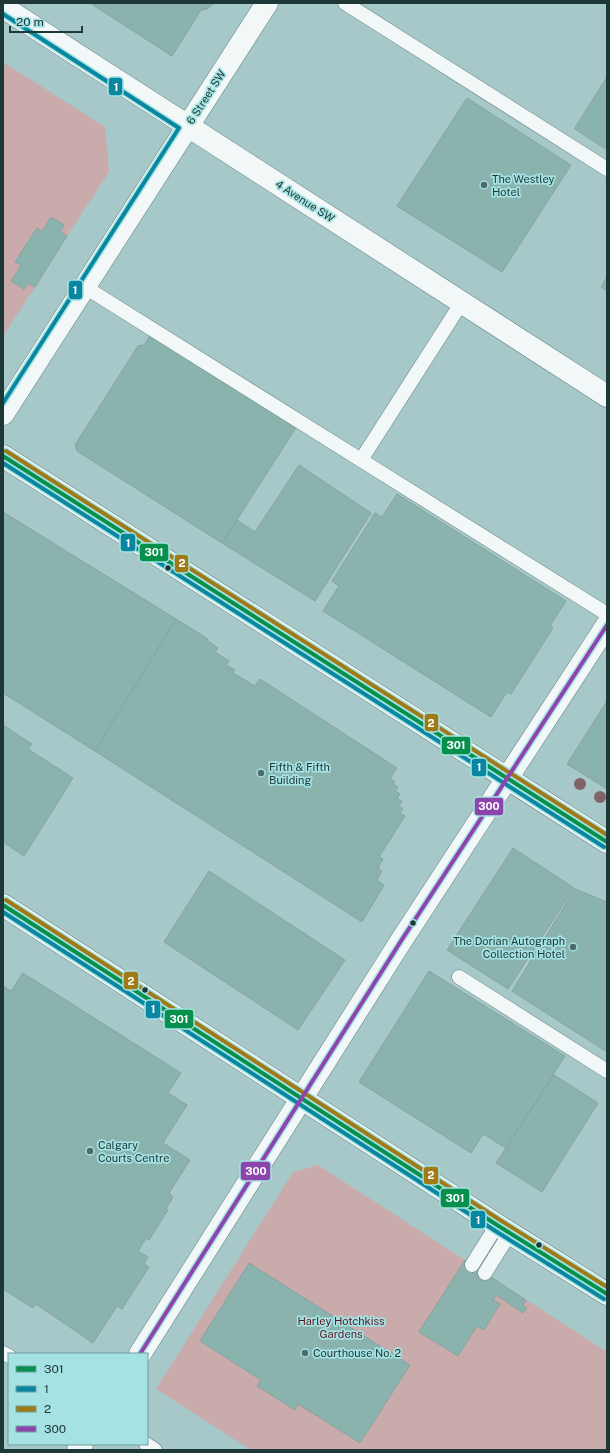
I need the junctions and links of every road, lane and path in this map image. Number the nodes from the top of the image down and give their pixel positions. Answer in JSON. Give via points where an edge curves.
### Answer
{"nodes":[{"id":1,"x":267,"y":3,"type":"edge"},
{"id":2,"x":345,"y":3,"type":"edge"},
{"id":3,"x":3,"y":7,"type":"edge"},
{"id":4,"x":188,"y":126,"type":"junction"},
{"id":5,"x":607,"y":169,"type":"edge"},
{"id":6,"x":85,"y":286,"type":"junction"},
{"id":7,"x":462,"y":302,"type":"junction"},
{"id":8,"x":607,"y":396,"type":"edge"},
{"id":9,"x":3,"y":414,"type":"edge"},
{"id":10,"x":3,"y":456,"type":"edge"},
{"id":11,"x":360,"y":460,"type":"junction"},
{"id":12,"x":607,"y":614,"type":"edge"},
{"id":13,"x":607,"y":625,"type":"edge"},
{"id":14,"x":507,"y":778,"type":"junction"},
{"id":15,"x":607,"y":842,"type":"edge"},
{"id":16,"x":3,"y":905,"type":"edge"},
{"id":17,"x":459,"y":977,"type":"dead end"},
{"id":18,"x":607,"y":1071,"type":"edge"},
{"id":19,"x":301,"y":1098,"type":"junction"},
{"id":20,"x":504,"y":1229,"type":"junction"},
{"id":21,"x":472,"y":1265,"type":"dead end"},
{"id":22,"x":485,"y":1273,"type":"dead end"},
{"id":23,"x":607,"y":1294,"type":"edge"},
{"id":24,"x":141,"y":1353,"type":"edge"}],
"edges":[{"from":1,"to":4,"type":"main road","name":"6 Street SW"},
{"from":2,"to":5,"type":"lane"},
{"from":3,"to":4,"type":"main road","name":"4 Avenue SW"},
{"from":4,"to":6,"type":"main road","name":"6 Street SW"},
{"from":4,"to":7,"type":"main road","name":"4 Avenue SW"},
{"from":6,"to":9,"type":"main road","name":"6 Street SW"},
{"from":6,"to":11,"type":"lane"},
{"from":7,"to":8,"type":"main road","name":"4 Avenue SW"},
{"from":7,"to":11,"type":"lane"},
{"from":10,"to":14,"type":"main road"},
{"from":11,"to":12,"type":"lane"},
{"from":13,"to":14,"type":"main road"},
{"from":14,"to":15,"type":"main road"},
{"from":14,"to":19,"type":"main road"},
{"from":16,"to":19,"type":"main road"},
{"from":17,"to":18,"type":"lane"},
{"from":19,"to":20,"type":"main road"},
{"from":19,"to":24,"type":"main road"},
{"from":20,"to":21,"type":"lane"},
{"from":20,"to":22,"type":"lane"},
{"from":20,"to":23,"type":"main road"}]}
